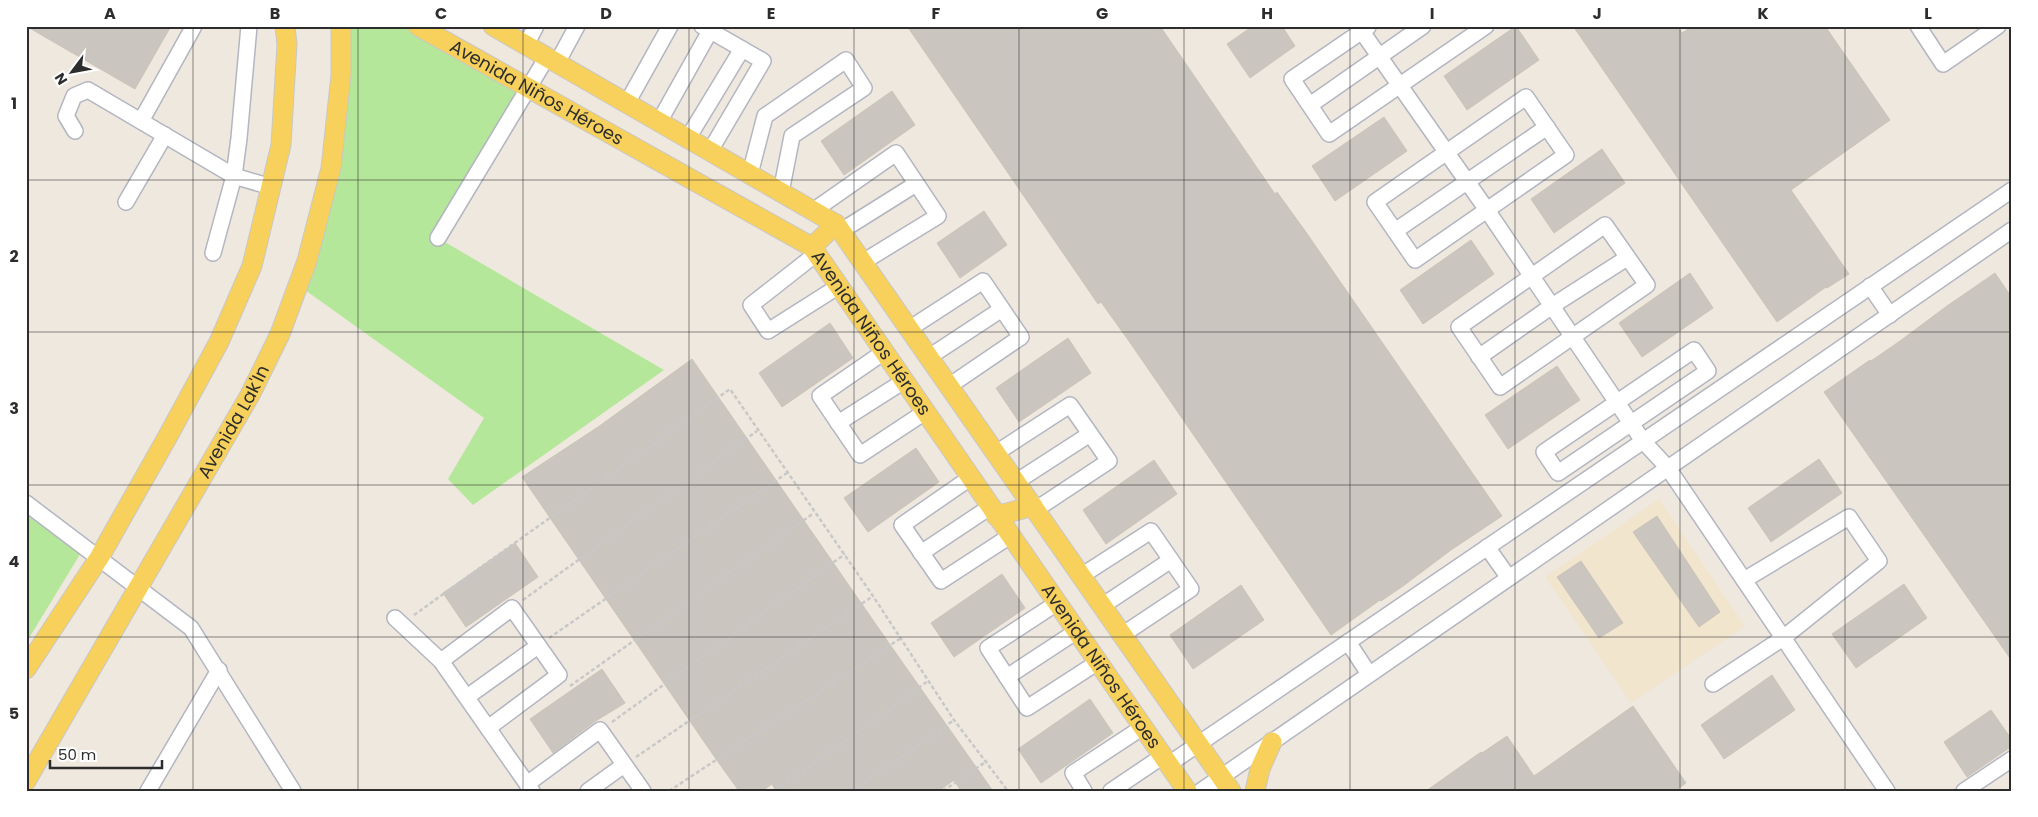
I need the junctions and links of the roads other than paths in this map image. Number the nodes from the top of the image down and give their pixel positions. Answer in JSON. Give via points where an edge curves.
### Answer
{"nodes":[{"id":1,"x":194,"y":26,"type":"edge"},
{"id":2,"x":249,"y":26,"type":"edge"},
{"id":3,"x":285,"y":26,"type":"edge"},
{"id":4,"x":418,"y":26,"type":"edge"},
{"id":5,"x":536,"y":26,"type":"edge"},
{"id":6,"x":577,"y":26,"type":"edge"},
{"id":7,"x":670,"y":26,"type":"edge"},
{"id":8,"x":1423,"y":26,"type":"edge"},
{"id":9,"x":1486,"y":26,"type":"edge"},
{"id":10,"x":1918,"y":26,"type":"edge"},
{"id":11,"x":1998,"y":26,"type":"edge"},
{"id":12,"x":495,"y":27,"type":"edge"},
{"id":13,"x":342,"y":28,"type":"edge"},
{"id":14,"x":706,"y":28,"type":"edge"},
{"id":15,"x":1363,"y":28,"type":"edge"},
{"id":16,"x":526,"y":45,"type":"junction"},
{"id":17,"x":742,"y":49,"type":"junction"},
{"id":18,"x":1379,"y":56,"type":"junction"},
{"id":19,"x":552,"y":60,"type":"junction"},
{"id":20,"x":1400,"y":85,"type":"junction"},
{"id":21,"x":528,"y":87,"type":"junction"},
{"id":22,"x":627,"y":103,"type":"junction"},
{"id":23,"x":1310,"y":105,"type":"junction"},
{"id":24,"x":141,"y":121,"type":"junction"},
{"id":25,"x":659,"y":122,"type":"junction"},
{"id":26,"x":1547,"y":127,"type":"junction"},
{"id":27,"x":75,"y":131,"type":"dead end"},
{"id":28,"x":165,"y":135,"type":"junction"},
{"id":29,"x":688,"y":138,"type":"junction"},
{"id":30,"x":710,"y":151,"type":"junction"},
{"id":31,"x":1447,"y":152,"type":"junction"},
{"id":32,"x":750,"y":174,"type":"junction"},
{"id":33,"x":234,"y":176,"type":"junction"},
{"id":34,"x":1467,"y":182,"type":"junction"},
{"id":35,"x":916,"y":184,"type":"junction"},
{"id":36,"x":271,"y":187,"type":"junction"},
{"id":37,"x":2012,"y":190,"type":"edge"},
{"id":38,"x":781,"y":192,"type":"junction"},
{"id":39,"x":126,"y":202,"type":"dead end"},
{"id":40,"x":1487,"y":210,"type":"junction"},
{"id":41,"x":813,"y":211,"type":"junction"},
{"id":42,"x":839,"y":228,"type":"junction"},
{"id":43,"x":2012,"y":230,"type":"edge"},
{"id":44,"x":1395,"y":231,"type":"junction"},
{"id":45,"x":438,"y":238,"type":"dead end"},
{"id":46,"x":814,"y":251,"type":"junction"},
{"id":47,"x":213,"y":252,"type":"dead end"},
{"id":48,"x":1627,"y":258,"type":"junction"},
{"id":49,"x":863,"y":262,"type":"junction"},
{"id":50,"x":1532,"y":276,"type":"junction"},
{"id":51,"x":839,"y":286,"type":"junction"},
{"id":52,"x":1870,"y":286,"type":"junction"},
{"id":53,"x":1552,"y":306,"type":"junction"},
{"id":54,"x":1002,"y":309,"type":"junction"},
{"id":55,"x":1890,"y":315,"type":"junction"},
{"id":56,"x":909,"y":329,"type":"junction"},
{"id":57,"x":1573,"y":336,"type":"junction"},
{"id":58,"x":884,"y":352,"type":"junction"},
{"id":59,"x":929,"y":357,"type":"junction"},
{"id":60,"x":1479,"y":357,"type":"junction"},
{"id":61,"x":904,"y":381,"type":"junction"},
{"id":62,"x":949,"y":386,"type":"junction"},
{"id":63,"x":1617,"y":402,"type":"junction"},
{"id":64,"x":925,"y":412,"type":"junction"},
{"id":65,"x":838,"y":423,"type":"junction"},
{"id":66,"x":1631,"y":423,"type":"junction"},
{"id":67,"x":1090,"y":434,"type":"junction"},
{"id":68,"x":1643,"y":441,"type":"junction"},
{"id":69,"x":996,"y":453,"type":"junction"},
{"id":70,"x":1668,"y":468,"type":"junction"},
{"id":71,"x":970,"y":478,"type":"junction"},
{"id":72,"x":1016,"y":482,"type":"junction"},
{"id":73,"x":26,"y":502,"type":"edge"},
{"id":74,"x":1034,"y":508,"type":"junction"},
{"id":75,"x":993,"y":511,"type":"junction"},
{"id":76,"x":1010,"y":536,"type":"junction"},
{"id":77,"x":1487,"y":547,"type":"junction"},
{"id":78,"x":922,"y":553,"type":"junction"},
{"id":79,"x":99,"y":558,"type":"junction"},
{"id":80,"x":1171,"y":560,"type":"junction"},
{"id":81,"x":1081,"y":576,"type":"junction"},
{"id":82,"x":1509,"y":578,"type":"junction"},
{"id":83,"x":1744,"y":580,"type":"junction"},
{"id":84,"x":137,"y":587,"type":"junction"},
{"id":85,"x":1057,"y":603,"type":"junction"},
{"id":86,"x":1102,"y":606,"type":"junction"},
{"id":87,"x":398,"y":621,"type":"road end"},
{"id":88,"x":1077,"y":632,"type":"junction"},
{"id":89,"x":1122,"y":635,"type":"junction"},
{"id":90,"x":1783,"y":638,"type":"junction"},
{"id":91,"x":1348,"y":642,"type":"junction"},
{"id":92,"x":538,"y":646,"type":"junction"},
{"id":93,"x":441,"y":661,"type":"junction"},
{"id":94,"x":1098,"y":662,"type":"junction"},
{"id":95,"x":26,"y":669,"type":"edge"},
{"id":96,"x":219,"y":670,"type":"junction"},
{"id":97,"x":1369,"y":674,"type":"junction"},
{"id":98,"x":1007,"y":677,"type":"junction"},
{"id":99,"x":1712,"y":684,"type":"dead end"},
{"id":100,"x":467,"y":697,"type":"junction"},
{"id":101,"x":1143,"y":727,"type":"junction"},
{"id":102,"x":488,"y":728,"type":"junction"},
{"id":103,"x":1272,"y":742,"type":"junction"},
{"id":104,"x":1198,"y":744,"type":"junction"},
{"id":105,"x":1166,"y":760,"type":"junction"},
{"id":106,"x":2012,"y":760,"type":"edge"},
{"id":107,"x":624,"y":765,"type":"junction"},
{"id":108,"x":26,"y":781,"type":"edge"},
{"id":109,"x":289,"y":784,"type":"edge"},
{"id":110,"x":1226,"y":784,"type":"edge"},
{"id":111,"x":530,"y":787,"type":"edge"},
{"id":112,"x":1187,"y":789,"type":"edge"},
{"id":113,"x":148,"y":791,"type":"edge"},
{"id":114,"x":277,"y":791,"type":"edge"},
{"id":115,"x":588,"y":791,"type":"edge"},
{"id":116,"x":643,"y":791,"type":"edge"},
{"id":117,"x":1084,"y":791,"type":"edge"},
{"id":118,"x":1111,"y":791,"type":"edge"},
{"id":119,"x":1255,"y":791,"type":"edge"},
{"id":120,"x":1887,"y":791,"type":"edge"},
{"id":121,"x":1964,"y":791,"type":"edge"}],
"edges":[{"from":1,"to":24,"type":"street"},
{"from":2,"to":33,"type":"street"},
{"from":3,"to":36,"type":"main road","via":[[287,44],[281,145]]},
{"from":4,"to":21,"type":"main road","name":"Avenida Niños Héroes"},
{"from":5,"to":16,"type":"street"},
{"from":6,"to":19,"type":"street"},
{"from":7,"to":22,"type":"street"},
{"from":8,"to":18,"type":"street"},
{"from":9,"to":20,"type":"street"},
{"from":10,"to":11,"type":"street","via":[[1943,64]]},
{"from":12,"to":16,"type":"main road","name":"Avenida Niños Héroes"},
{"from":13,"to":84,"type":"main road","name":"Avenida Lak'In","via":[[341,75],[331,168],[307,261],[280,334],[250,395]]},
{"from":14,"to":17,"type":"street"},
{"from":14,"to":25,"type":"street"},
{"from":15,"to":18,"type":"street"},
{"from":15,"to":23,"type":"street","via":[[1292,79]]},
{"from":16,"to":19,"type":"main road","name":"Avenida Niños Héroes"},
{"from":17,"to":29,"type":"street"},
{"from":17,"to":30,"type":"street","via":[[763,61]]},
{"from":18,"to":20,"type":"street"},
{"from":18,"to":23,"type":"street"},
{"from":19,"to":21,"type":"street"},
{"from":19,"to":22,"type":"main road","name":"Avenida Niños Héroes"},
{"from":20,"to":23,"type":"street","via":[[1329,134]]},
{"from":20,"to":31,"type":"street"},
{"from":21,"to":45,"type":"street"},
{"from":21,"to":46,"type":"main road","name":"Avenida Niños Héroes"},
{"from":22,"to":25,"type":"main road","name":"Avenida Niños Héroes"},
{"from":24,"to":27,"type":"street","via":[[88,90],[74,96],[66,116]]},
{"from":24,"to":28,"type":"street"},
{"from":25,"to":29,"type":"main road","name":"Avenida Niños Héroes"},
{"from":26,"to":31,"type":"street","via":[[1526,98]]},
{"from":26,"to":34,"type":"street"},
{"from":26,"to":40,"type":"street","via":[[1566,155]]},
{"from":28,"to":33,"type":"street"},
{"from":28,"to":39,"type":"street"},
{"from":29,"to":30,"type":"main road","name":"Avenida Niños Héroes"},
{"from":30,"to":32,"type":"main road","name":"Avenida Niños Héroes"},
{"from":31,"to":34,"type":"street"},
{"from":31,"to":44,"type":"street","via":[[1375,202]]},
{"from":32,"to":38,"type":"main road","name":"Avenida Niños Héroes"},
{"from":32,"to":38,"type":"street","via":[[765,116],[846,60],[864,88],[792,136]]},
{"from":33,"to":36,"type":"street"},
{"from":33,"to":47,"type":"street"},
{"from":34,"to":40,"type":"street"},
{"from":34,"to":44,"type":"street"},
{"from":35,"to":41,"type":"street","via":[[896,153]]},
{"from":35,"to":42,"type":"street"},
{"from":35,"to":49,"type":"street","via":[[938,216]]},
{"from":36,"to":79,"type":"main road","via":[[252,266],[219,342]]},
{"from":37,"to":52,"type":"street"},
{"from":38,"to":41,"type":"main road","name":"Avenida Niños Héroes"},
{"from":40,"to":44,"type":"street","via":[[1415,260]]},
{"from":40,"to":50,"type":"street"},
{"from":41,"to":42,"type":"main road","name":"Avenida Niños Héroes"},
{"from":42,"to":46,"type":"main road"},
{"from":42,"to":49,"type":"main road","name":"Avenida Niños Héroes"},
{"from":43,"to":55,"type":"street"},
{"from":46,"to":51,"type":"main road","name":"Avenida Niños Héroes"},
{"from":46,"to":51,"type":"street","via":[[751,306],[768,331]]},
{"from":48,"to":50,"type":"street","via":[[1605,225]]},
{"from":48,"to":53,"type":"street"},
{"from":48,"to":57,"type":"street","via":[[1647,285]]},
{"from":49,"to":56,"type":"main road","name":"Avenida Niños Héroes"},
{"from":50,"to":53,"type":"street"},
{"from":50,"to":60,"type":"street","via":[[1459,327]]},
{"from":51,"to":58,"type":"main road","name":"Avenida Niños Héroes"},
{"from":52,"to":55,"type":"street"},
{"from":52,"to":68,"type":"street"},
{"from":53,"to":57,"type":"street"},
{"from":53,"to":60,"type":"street"},
{"from":54,"to":56,"type":"street","via":[[984,281]]},
{"from":54,"to":59,"type":"street"},
{"from":54,"to":62,"type":"street","via":[[1021,337]]},
{"from":55,"to":70,"type":"street"},
{"from":56,"to":59,"type":"main road","name":"Avenida Niños Héroes"},
{"from":57,"to":60,"type":"street","via":[[1500,387]]},
{"from":57,"to":63,"type":"street"},
{"from":58,"to":61,"type":"main road","name":"Avenida Niños Héroes"},
{"from":58,"to":65,"type":"street","via":[[820,396]]},
{"from":59,"to":62,"type":"main road","name":"Avenida Niños Héroes"},
{"from":61,"to":64,"type":"main road","name":"Avenida Niños Héroes"},
{"from":61,"to":65,"type":"street"},
{"from":62,"to":69,"type":"main road","name":"Avenida Niños Héroes"},
{"from":63,"to":66,"type":"street"},
{"from":63,"to":66,"type":"street","via":[[1544,452],[1558,472]]},
{"from":63,"to":66,"type":"street","via":[[1694,350],[1708,371]]},
{"from":64,"to":65,"type":"street","via":[[860,454]]},
{"from":64,"to":71,"type":"main road","name":"Avenida Niños Héroes"},
{"from":66,"to":68,"type":"street"},
{"from":67,"to":69,"type":"street","via":[[1070,404]]},
{"from":67,"to":72,"type":"street"},
{"from":67,"to":74,"type":"street","via":[[1109,461]]},
{"from":68,"to":70,"type":"street"},
{"from":68,"to":77,"type":"street"},
{"from":69,"to":72,"type":"main road","name":"Avenida Niños Héroes"},
{"from":70,"to":82,"type":"street"},
{"from":70,"to":83,"type":"street"},
{"from":71,"to":75,"type":"main road","name":"Avenida Niños Héroes"},
{"from":71,"to":78,"type":"street","via":[[902,525]]},
{"from":72,"to":74,"type":"main road","name":"Avenida Niños Héroes"},
{"from":73,"to":79,"type":"street"},
{"from":74,"to":75,"type":"main road"},
{"from":74,"to":81,"type":"main road","name":"Avenida Niños Héroes"},
{"from":75,"to":76,"type":"main road","name":"Avenida Niños Héroes"},
{"from":75,"to":78,"type":"street"},
{"from":76,"to":78,"type":"street","via":[[941,581]]},
{"from":76,"to":85,"type":"main road","name":"Avenida Niños Héroes"},
{"from":77,"to":82,"type":"street"},
{"from":77,"to":91,"type":"street"},
{"from":79,"to":84,"type":"street"},
{"from":79,"to":95,"type":"main road"},
{"from":80,"to":81,"type":"street","via":[[1151,531]]},
{"from":80,"to":86,"type":"street"},
{"from":80,"to":89,"type":"street","via":[[1192,589]]},
{"from":81,"to":86,"type":"main road","name":"Avenida Niños Héroes"},
{"from":82,"to":97,"type":"street"},
{"from":83,"to":90,"type":"street"},
{"from":83,"to":90,"type":"street","via":[[1849,516],[1864,538],[1879,561]]},
{"from":84,"to":96,"type":"street","via":[[191,628]]},
{"from":84,"to":108,"type":"main road","name":"Avenida Lak'In"},
{"from":85,"to":88,"type":"main road","name":"Avenida Niños Héroes"},
{"from":85,"to":98,"type":"street","via":[[988,648]]},
{"from":86,"to":89,"type":"main road","name":"Avenida Niños Héroes"},
{"from":87,"to":93,"type":"street"},
{"from":88,"to":94,"type":"main road","name":"Avenida Niños Héroes"},
{"from":88,"to":98,"type":"street"},
{"from":89,"to":104,"type":"main road","name":"Avenida Niños Héroes"},
{"from":90,"to":99,"type":"street"},
{"from":90,"to":120,"type":"street"},
{"from":91,"to":97,"type":"street"},
{"from":91,"to":104,"type":"street"},
{"from":92,"to":93,"type":"street","via":[[512,608]]},
{"from":92,"to":100,"type":"street"},
{"from":92,"to":102,"type":"street","via":[[559,675]]},
{"from":93,"to":100,"type":"street"},
{"from":94,"to":98,"type":"street","via":[[1027,708]]},
{"from":94,"to":101,"type":"main road","name":"Avenida Niños Héroes"},
{"from":96,"to":109,"type":"street"},
{"from":96,"to":113,"type":"street"},
{"from":97,"to":103,"type":"street"},
{"from":100,"to":102,"type":"street"},
{"from":101,"to":105,"type":"main road","name":"Avenida Niños Héroes"},
{"from":101,"to":117,"type":"street","via":[[1074,773]]},
{"from":102,"to":111,"type":"street"},
{"from":103,"to":110,"type":"street"},
{"from":103,"to":119,"type":"main road"},
{"from":104,"to":105,"type":"street"},
{"from":104,"to":110,"type":"main road","name":"Avenida Niños Héroes"},
{"from":105,"to":112,"type":"main road","name":"Avenida Niños Héroes"},
{"from":105,"to":118,"type":"street"},
{"from":106,"to":121,"type":"street"},
{"from":107,"to":111,"type":"street","via":[[600,730]]},
{"from":107,"to":115,"type":"street"},
{"from":107,"to":116,"type":"street"},
{"from":109,"to":114,"type":"street"},
{"from":110,"to":112,"type":"street"}]}
